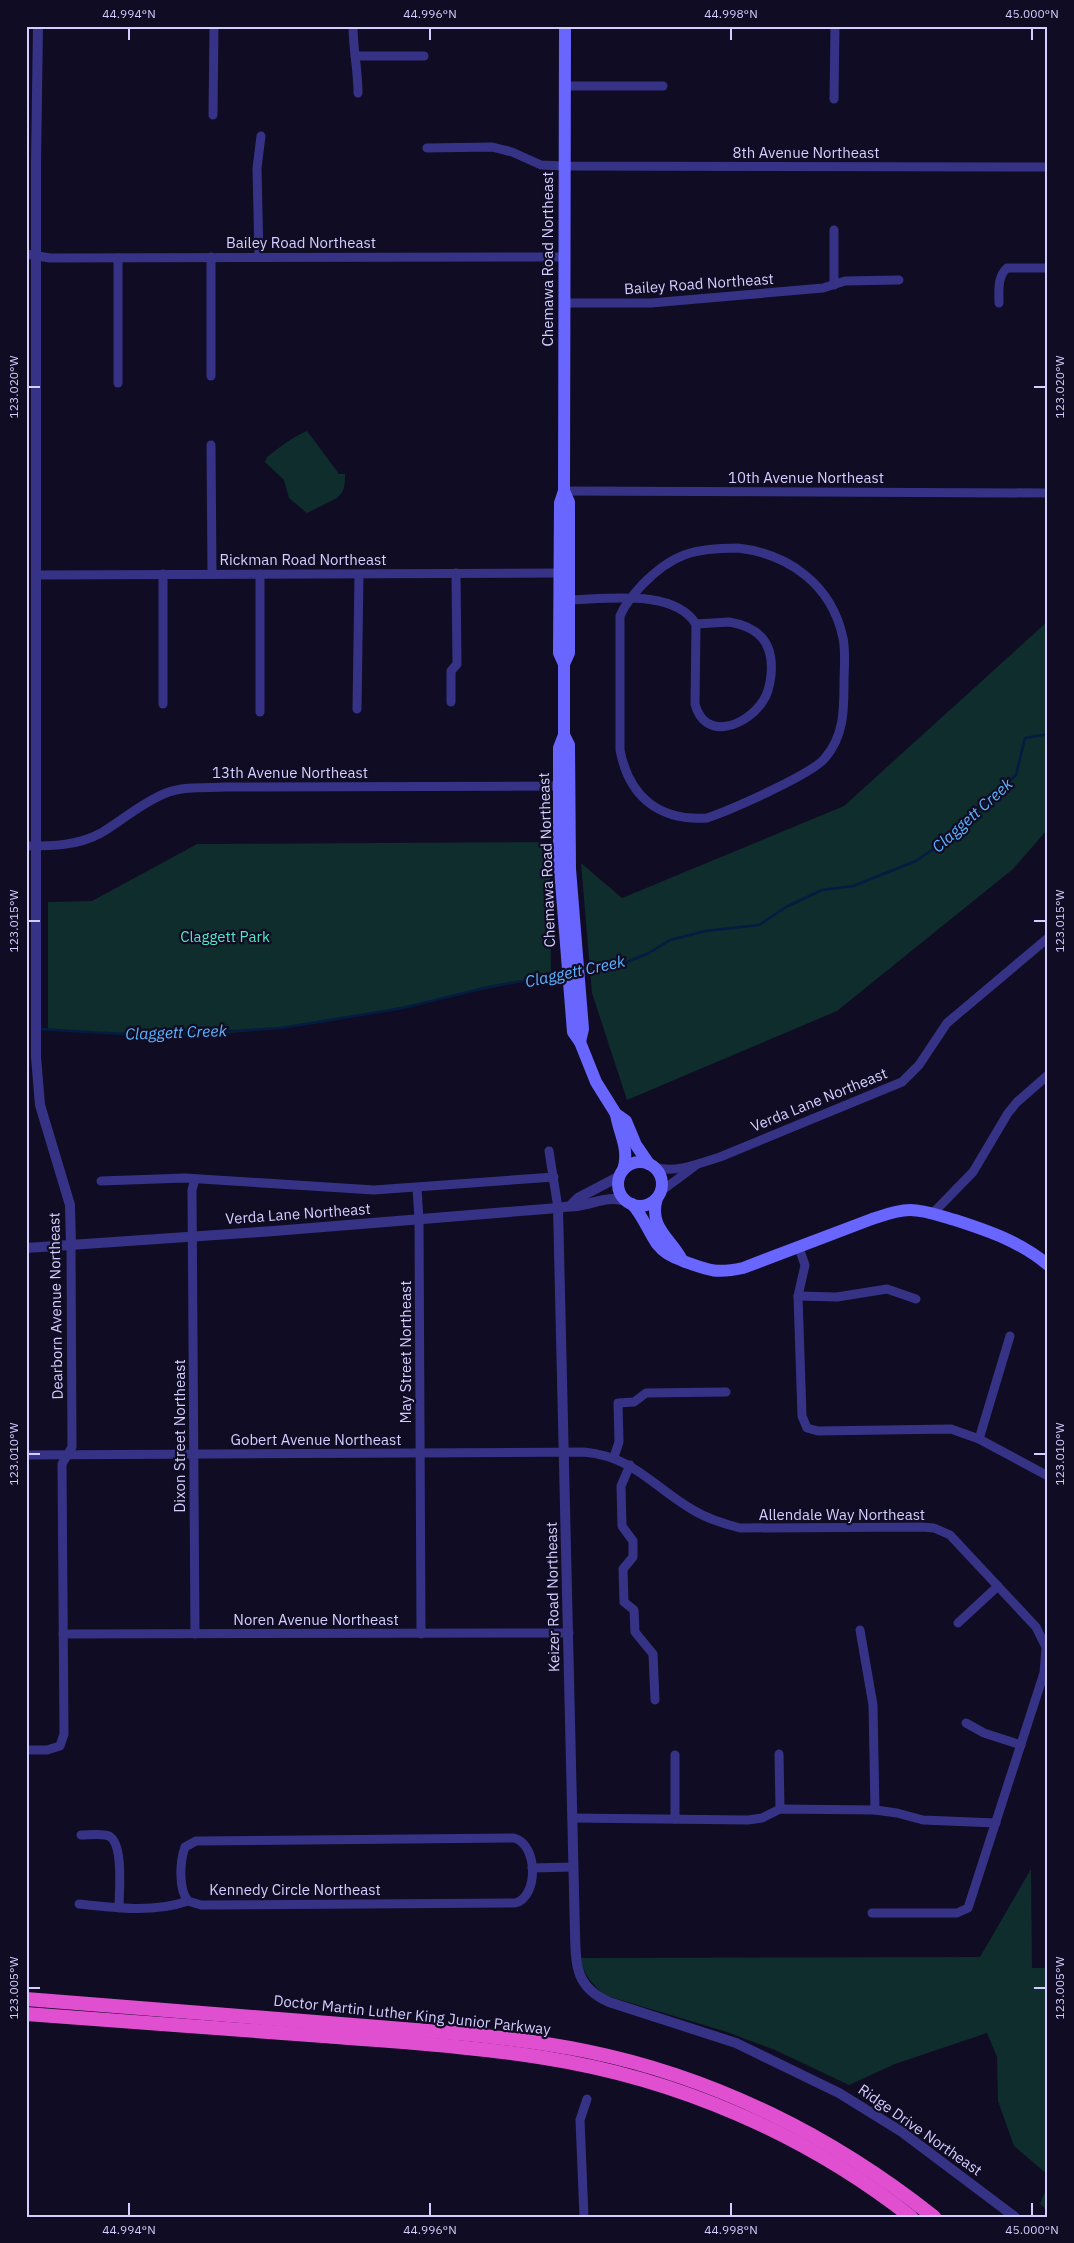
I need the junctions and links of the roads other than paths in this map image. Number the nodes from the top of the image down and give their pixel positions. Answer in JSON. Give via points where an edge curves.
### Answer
{"nodes":[{"id":1,"x":38,"y":26,"type":"edge"},
{"id":2,"x":214,"y":26,"type":"edge"},
{"id":3,"x":353,"y":26,"type":"edge"},
{"id":4,"x":564,"y":26,"type":"edge"},
{"id":5,"x":835,"y":26,"type":"edge"},
{"id":6,"x":355,"y":56,"type":"junction"},
{"id":7,"x":424,"y":56,"type":"dead end"},
{"id":8,"x":564,"y":86,"type":"junction"},
{"id":9,"x":663,"y":86,"type":"dead end"},
{"id":10,"x":358,"y":93,"type":"dead end"},
{"id":11,"x":834,"y":99,"type":"dead end"},
{"id":12,"x":212,"y":115,"type":"dead end"},
{"id":13,"x":260,"y":136,"type":"dead end"},
{"id":14,"x":427,"y":148,"type":"dead end"},
{"id":15,"x":31,"y":162,"type":"edge"},
{"id":16,"x":564,"y":166,"type":"junction"},
{"id":17,"x":1048,"y":167,"type":"edge"},
{"id":18,"x":834,"y":230,"type":"dead end"},
{"id":19,"x":31,"y":255,"type":"edge"},
{"id":20,"x":211,"y":257,"type":"junction"},
{"id":21,"x":259,"y":257,"type":"junction"},
{"id":22,"x":565,"y":257,"type":"junction"},
{"id":23,"x":118,"y":258,"type":"junction"},
{"id":24,"x":1048,"y":268,"type":"edge"},
{"id":25,"x":899,"y":280,"type":"dead end"},
{"id":26,"x":834,"y":285,"type":"junction"},
{"id":27,"x":565,"y":303,"type":"junction"},
{"id":28,"x":999,"y":303,"type":"dead end"},
{"id":29,"x":31,"y":360,"type":"edge"},
{"id":30,"x":211,"y":376,"type":"dead end"},
{"id":31,"x":118,"y":383,"type":"dead end"},
{"id":32,"x":211,"y":445,"type":"dead end"},
{"id":33,"x":564,"y":491,"type":"junction"},
{"id":34,"x":1048,"y":493,"type":"edge"},
{"id":35,"x":32,"y":494,"type":"edge"},
{"id":36,"x":456,"y":573,"type":"junction"},
{"id":37,"x":564,"y":573,"type":"junction"},
{"id":38,"x":163,"y":574,"type":"junction"},
{"id":39,"x":212,"y":574,"type":"junction"},
{"id":40,"x":260,"y":574,"type":"junction"},
{"id":41,"x":37,"y":575,"type":"junction"},
{"id":42,"x":359,"y":575,"type":"junction"},
{"id":43,"x":630,"y":599,"type":"junction"},
{"id":44,"x":564,"y":600,"type":"junction"},
{"id":45,"x":696,"y":624,"type":"junction"},
{"id":46,"x":31,"y":628,"type":"edge"},
{"id":47,"x":452,"y":702,"type":"dead end"},
{"id":48,"x":163,"y":704,"type":"dead end"},
{"id":49,"x":358,"y":709,"type":"dead end"},
{"id":50,"x":260,"y":712,"type":"dead end"},
{"id":51,"x":32,"y":746,"type":"edge"},
{"id":52,"x":564,"y":786,"type":"junction"},
{"id":53,"x":31,"y":846,"type":"edge"},
{"id":54,"x":1048,"y":938,"type":"edge"},
{"id":55,"x":1048,"y":1075,"type":"edge"},
{"id":56,"x":616,"y":1114,"type":"junction"},
{"id":57,"x":548,"y":1152,"type":"dead end"},
{"id":58,"x":652,"y":1166,"type":"junction"},
{"id":59,"x":695,"y":1166,"type":"junction"},
{"id":60,"x":622,"y":1173,"type":"junction"},
{"id":61,"x":554,"y":1177,"type":"junction"},
{"id":62,"x":195,"y":1179,"type":"junction"},
{"id":63,"x":101,"y":1182,"type":"dead end"},
{"id":64,"x":417,"y":1188,"type":"junction"},
{"id":65,"x":659,"y":1195,"type":"junction"},
{"id":66,"x":629,"y":1203,"type":"junction"},
{"id":67,"x":572,"y":1204,"type":"junction"},
{"id":68,"x":558,"y":1208,"type":"junction"},
{"id":69,"x":933,"y":1213,"type":"junction"},
{"id":70,"x":419,"y":1220,"type":"junction"},
{"id":71,"x":192,"y":1237,"type":"junction"},
{"id":72,"x":71,"y":1245,"type":"junction"},
{"id":73,"x":26,"y":1248,"type":"edge"},
{"id":74,"x":799,"y":1248,"type":"junction"},
{"id":75,"x":682,"y":1260,"type":"junction"},
{"id":76,"x":1048,"y":1265,"type":"edge"},
{"id":77,"x":798,"y":1296,"type":"junction"},
{"id":78,"x":916,"y":1299,"type":"dead end"},
{"id":79,"x":1010,"y":1336,"type":"dead end"},
{"id":80,"x":726,"y":1392,"type":"dead end"},
{"id":81,"x":979,"y":1439,"type":"junction"},
{"id":82,"x":564,"y":1451,"type":"junction"},
{"id":83,"x":68,"y":1454,"type":"junction"},
{"id":84,"x":420,"y":1454,"type":"junction"},
{"id":85,"x":26,"y":1455,"type":"edge"},
{"id":86,"x":194,"y":1455,"type":"junction"},
{"id":87,"x":614,"y":1457,"type":"junction"},
{"id":88,"x":630,"y":1465,"type":"junction"},
{"id":89,"x":1048,"y":1476,"type":"edge"},
{"id":90,"x":998,"y":1586,"type":"junction"},
{"id":91,"x":958,"y":1623,"type":"dead end"},
{"id":92,"x":860,"y":1630,"type":"dead end"},
{"id":93,"x":63,"y":1634,"type":"junction"},
{"id":94,"x":195,"y":1634,"type":"junction"},
{"id":95,"x":421,"y":1634,"type":"junction"},
{"id":96,"x":569,"y":1634,"type":"junction"},
{"id":97,"x":655,"y":1700,"type":"dead end"},
{"id":98,"x":966,"y":1723,"type":"dead end"},
{"id":99,"x":1021,"y":1745,"type":"junction"},
{"id":100,"x":26,"y":1750,"type":"edge"},
{"id":101,"x":779,"y":1754,"type":"dead end"},
{"id":102,"x":675,"y":1755,"type":"dead end"},
{"id":103,"x":780,"y":1809,"type":"junction"},
{"id":104,"x":875,"y":1810,"type":"junction"},
{"id":105,"x":572,"y":1818,"type":"junction"},
{"id":106,"x":675,"y":1819,"type":"junction"},
{"id":107,"x":996,"y":1823,"type":"junction"},
{"id":108,"x":81,"y":1835,"type":"dead end"},
{"id":109,"x":573,"y":1867,"type":"junction"},
{"id":110,"x":532,"y":1868,"type":"junction"},
{"id":111,"x":188,"y":1901,"type":"junction"},
{"id":112,"x":79,"y":1904,"type":"dead end"},
{"id":113,"x":119,"y":1908,"type":"junction"},
{"id":114,"x":872,"y":1913,"type":"dead end"},
{"id":115,"x":583,"y":1984,"type":"joint"},
{"id":116,"x":26,"y":1999,"type":"edge"},
{"id":117,"x":26,"y":2014,"type":"edge"},
{"id":118,"x":587,"y":2099,"type":"dead end"},
{"id":119,"x":584,"y":2217,"type":"edge"},
{"id":120,"x":911,"y":2217,"type":"edge"},
{"id":121,"x":934,"y":2217,"type":"edge"},
{"id":122,"x":1014,"y":2217,"type":"edge"}],
"edges":[{"from":1,"to":15,"type":"street","name":"Dearborn Avenue Northeast"},
{"from":2,"to":12,"type":"street"},
{"from":3,"to":6,"type":"street"},
{"from":4,"to":8,"type":"main road","name":"Chemawa Road Northeast"},
{"from":5,"to":11,"type":"street"},
{"from":6,"to":7,"type":"street"},
{"from":6,"to":10,"type":"street"},
{"from":8,"to":9,"type":"street"},
{"from":8,"to":16,"type":"main road","name":"Chemawa Road Northeast"},
{"from":13,"to":21,"type":"street","via":[[257,168]]},
{"from":14,"to":16,"type":"street","name":"8th Avenue Northeast","via":[[492,147],[541,165]]},
{"from":15,"to":19,"type":"street","name":"Dearborn Avenue Northeast"},
{"from":16,"to":17,"type":"street","name":"8th Avenue Northeast"},
{"from":16,"to":22,"type":"main road","name":"Chemawa Road Northeast"},
{"from":18,"to":26,"type":"street"},
{"from":19,"to":23,"type":"street","name":"Bailey Road Northeast"},
{"from":19,"to":29,"type":"street","name":"Dearborn Avenue Northeast"},
{"from":20,"to":21,"type":"street","name":"Bailey Road Northeast"},
{"from":20,"to":23,"type":"street","name":"Bailey Road Northeast"},
{"from":20,"to":30,"type":"street"},
{"from":21,"to":22,"type":"street","name":"Bailey Road Northeast"},
{"from":22,"to":27,"type":"main road","name":"Chemawa Road Northeast"},
{"from":23,"to":31,"type":"street"},
{"from":24,"to":28,"type":"street","via":[[1007,268],[1000,279]]},
{"from":25,"to":26,"type":"street","name":"Bailey Road Northeast","via":[[846,281]]},
{"from":26,"to":27,"type":"street","name":"Bailey Road Northeast","via":[[674,302]]},
{"from":27,"to":33,"type":"main road","name":"Chemawa Road Northeast"},
{"from":29,"to":35,"type":"street","name":"Dearborn Avenue Northeast"},
{"from":32,"to":39,"type":"street"},
{"from":33,"to":34,"type":"street","name":"10th Avenue Northeast"},
{"from":33,"to":37,"type":"main road","name":"Chemawa Road Northeast","via":[[560,503]]},
{"from":35,"to":41,"type":"street","name":"Dearborn Avenue Northeast"},
{"from":36,"to":37,"type":"street","name":"Rickman Road Northeast"},
{"from":36,"to":42,"type":"street","name":"Rickman Road Northeast"},
{"from":36,"to":47,"type":"street","via":[[457,664],[451,672]]},
{"from":37,"to":44,"type":"main road","name":"Chemawa Road Northeast"},
{"from":38,"to":39,"type":"street","name":"Rickman Road Northeast"},
{"from":38,"to":41,"type":"street","name":"Rickman Road Northeast"},
{"from":38,"to":48,"type":"street"},
{"from":39,"to":40,"type":"street","name":"Rickman Road Northeast"},
{"from":40,"to":42,"type":"street","name":"Rickman Road Northeast"},
{"from":40,"to":50,"type":"street"},
{"from":41,"to":46,"type":"street","name":"Dearborn Avenue Northeast"},
{"from":42,"to":49,"type":"street"},
{"from":43,"to":43,"type":"street","via":[[620,616],[620,750],[629,778],[646,801],[670,814],[707,818],[807,772],[825,759],[844,720],[843,638],[830,602],[801,571],[781,559],[750,549],[702,549],[684,553],[667,563]]},
{"from":43,"to":44,"type":"street"},
{"from":43,"to":45,"type":"street","via":[[665,601]]},
{"from":44,"to":52,"type":"main road","name":"Chemawa Road Northeast","via":[[559,653],[564,664],[564,735],[569,745]]},
{"from":45,"to":45,"type":"street","via":[[697,711],[705,722],[712,725],[727,727],[737,724],[757,708],[767,693],[771,672],[768,646],[754,630],[740,624]]},
{"from":46,"to":51,"type":"street","name":"Dearborn Avenue Northeast"},
{"from":51,"to":53,"type":"street","name":"Dearborn Avenue Northeast"},
{"from":52,"to":53,"type":"street","name":"13th Avenue Northeast","via":[[177,790],[133,810],[101,833],[84,840]]},
{"from":52,"to":56,"type":"main road","name":"Chemawa Road Northeast","via":[[560,857],[572,956],[576,1011],[574,1032],[596,1082]]},
{"from":53,"to":72,"type":"street","name":"Dearborn Avenue Northeast","via":[[40,1105],[70,1205]]},
{"from":54,"to":59,"type":"street","name":"Verda Lane Northeast","via":[[947,1023],[919,1065],[902,1082]]},
{"from":55,"to":69,"type":"street","via":[[1008,1112],[973,1172]]},
{"from":56,"to":58,"type":"main road","name":"Chemawa Road Northeast","via":[[626,1122],[638,1150]]},
{"from":56,"to":60,"type":"main road","name":"Chemawa Road Northeast","via":[[626,1149]]},
{"from":57,"to":61,"type":"street"},
{"from":58,"to":59,"type":"street","name":"Verda Lane Northeast","via":[[666,1170]]},
{"from":58,"to":60,"type":"main road","via":[[635,1163]]},
{"from":58,"to":65,"type":"main road","via":[[661,1179]]},
{"from":59,"to":65,"type":"street","name":"Verda Lane Northeast"},
{"from":60,"to":66,"type":"main road","via":[[619,1189]]},
{"from":60,"to":67,"type":"street","name":"Verda Lane Northeast"},
{"from":61,"to":64,"type":"street"},
{"from":61,"to":68,"type":"street"},
{"from":62,"to":63,"type":"street"},
{"from":62,"to":64,"type":"street","via":[[374,1190]]},
{"from":62,"to":71,"type":"street","name":"Dixon Street Northeast"},
{"from":64,"to":70,"type":"street","name":"May Street Northeast"},
{"from":65,"to":66,"type":"main road","via":[[645,1205]]},
{"from":65,"to":75,"type":"main road","via":[[654,1211],[658,1225]]},
{"from":66,"to":67,"type":"street","name":"Verda Lane Northeast","via":[[610,1198],[579,1206]]},
{"from":66,"to":75,"type":"main road","via":[[642,1216],[658,1245],[673,1259]]},
{"from":67,"to":68,"type":"street","name":"Verda Lane Northeast"},
{"from":68,"to":70,"type":"street","name":"Verda Lane Northeast"},
{"from":68,"to":82,"type":"street","name":"Keizer Road Northeast"},
{"from":69,"to":74,"type":"main road","via":[[910,1210],[888,1213]]},
{"from":69,"to":76,"type":"main road","via":[[1010,1240]]},
{"from":70,"to":71,"type":"street","name":"Verda Lane Northeast"},
{"from":70,"to":84,"type":"street","name":"May Street Northeast"},
{"from":71,"to":72,"type":"street","name":"Verda Lane Northeast"},
{"from":71,"to":86,"type":"street","name":"Dixon Street Northeast"},
{"from":72,"to":73,"type":"street","name":"Verda Lane Northeast"},
{"from":72,"to":83,"type":"street","name":"Dearborn Avenue Northeast","via":[[72,1447]]},
{"from":74,"to":75,"type":"main road","via":[[724,1272],[700,1269]]},
{"from":74,"to":77,"type":"street","via":[[805,1272]]},
{"from":77,"to":78,"type":"street","via":[[837,1297],[886,1289]]},
{"from":77,"to":81,"type":"street","via":[[802,1416],[807,1428],[818,1432],[940,1428]]},
{"from":79,"to":81,"type":"street"},
{"from":80,"to":87,"type":"street","via":[[646,1393],[634,1402],[618,1403],[619,1436]]},
{"from":81,"to":89,"type":"street"},
{"from":82,"to":84,"type":"street","name":"Gobert Avenue Northeast"},
{"from":82,"to":87,"type":"street","name":"Allendale Way Northeast"},
{"from":82,"to":96,"type":"street","name":"Keizer Road Northeast"},
{"from":83,"to":85,"type":"street","name":"Gobert Avenue Northeast"},
{"from":83,"to":86,"type":"street","name":"Gobert Avenue Northeast"},
{"from":83,"to":93,"type":"street","name":"Dearborn Avenue Northeast","via":[[62,1464]]},
{"from":84,"to":86,"type":"street","name":"Gobert Avenue Northeast"},
{"from":84,"to":95,"type":"street","name":"May Street Northeast"},
{"from":86,"to":94,"type":"street","name":"Dixon Street Northeast"},
{"from":87,"to":88,"type":"street","name":"Allendale Way Northeast"},
{"from":88,"to":90,"type":"street","name":"Allendale Way Northeast","via":[[694,1511],[740,1528],[934,1528],[960,1544]]},
{"from":88,"to":97,"type":"street","via":[[621,1486],[622,1526],[633,1541],[633,1557],[623,1569],[624,1602],[634,1610],[637,1636],[653,1654]]},
{"from":90,"to":91,"type":"street"},
{"from":90,"to":99,"type":"street","name":"Allendale Way Northeast","via":[[1036,1627],[1046,1647],[1044,1673]]},
{"from":92,"to":104,"type":"street","via":[[873,1705]]},
{"from":93,"to":94,"type":"street","name":"Noren Avenue Northeast"},
{"from":93,"to":100,"type":"street","name":"Dearborn Avenue Northeast","via":[[64,1734],[60,1746]]},
{"from":94,"to":95,"type":"street","name":"Noren Avenue Northeast"},
{"from":95,"to":96,"type":"street","name":"Noren Avenue Northeast"},
{"from":96,"to":105,"type":"street","name":"Keizer Road Northeast"},
{"from":98,"to":99,"type":"street","via":[[984,1733]]},
{"from":99,"to":107,"type":"street","name":"Allendale Way Northeast"},
{"from":101,"to":103,"type":"street"},
{"from":102,"to":106,"type":"street"},
{"from":103,"to":104,"type":"street"},
{"from":103,"to":106,"type":"street","via":[[762,1818],[748,1820]]},
{"from":104,"to":107,"type":"street","via":[[923,1820]]},
{"from":105,"to":106,"type":"street"},
{"from":105,"to":109,"type":"street","name":"Keizer Road Northeast"},
{"from":107,"to":114,"type":"street","name":"Allendale Way Northeast","via":[[968,1908],[957,1913]]},
{"from":108,"to":113,"type":"street","via":[[104,1835],[118,1847]]},
{"from":109,"to":110,"type":"street"},
{"from":109,"to":115,"type":"street","name":"Keizer Road Northeast","via":[[575,1954]]},
{"from":110,"to":111,"type":"street","name":"Kennedy Circle Northeast","via":[[527,1894],[515,1903],[201,1905]]},
{"from":110,"to":111,"type":"street","name":"Kennedy Circle Northeast","via":[[525,1844],[514,1838],[196,1841],[185,1846],[183,1853],[183,1889]]},
{"from":111,"to":113,"type":"street","via":[[174,1905]]},
{"from":112,"to":113,"type":"street"},
{"from":115,"to":122,"type":"street","name":"Ridge Drive Northeast","via":[[608,2002],[736,2044],[839,2092],[902,2132]]},
{"from":116,"to":121,"type":"highway","name":"Doctor Martin Luther King Junior Parkway","via":[[466,2034],[600,2054],[701,2084],[782,2119],[860,2162]]},
{"from":117,"to":120,"type":"highway","name":"Doctor Martin Luther King Junior Parkway","via":[[473,2049],[589,2066],[678,2092],[774,2130],[826,2157]]},
{"from":118,"to":119,"type":"street","via":[[580,2120]]}]}
